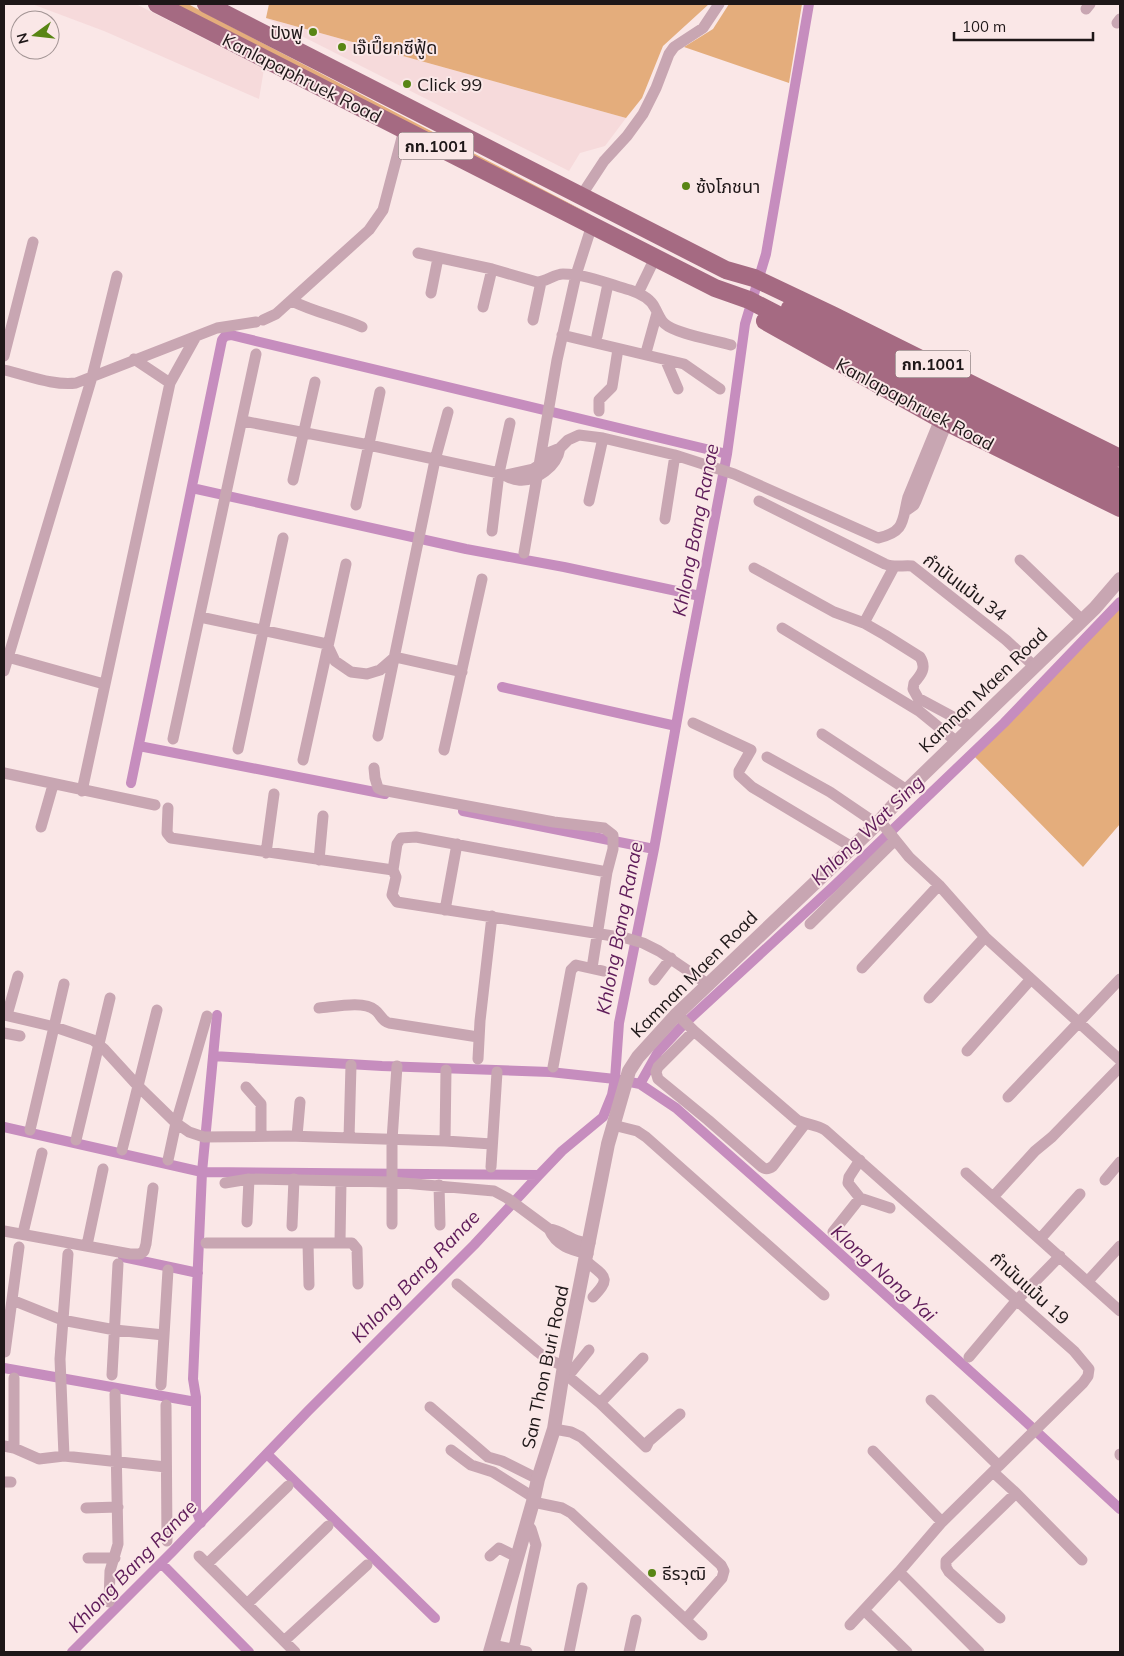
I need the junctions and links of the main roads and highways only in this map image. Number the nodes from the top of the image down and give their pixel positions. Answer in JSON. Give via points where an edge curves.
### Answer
{"nodes":[{"id":1,"x":157,"y":4,"type":"edge"},
{"id":2,"x":206,"y":4,"type":"edge"},
{"id":3,"x":757,"y":298,"type":"junction"},
{"id":4,"x":952,"y":398,"type":"junction"},
{"id":5,"x":1097,"y":445,"type":"junction"},
{"id":6,"x":1120,"y":458,"type":"edge"},
{"id":7,"x":1120,"y":478,"type":"edge"},
{"id":8,"x":1074,"y":484,"type":"junction"},
{"id":9,"x":1120,"y":492,"type":"edge"},
{"id":10,"x":1120,"y":508,"type":"edge"}],
"edges":[{"from":1,"to":3,"type":"main road","name":"Kanlapaphruek Road","number":"กท.1001","via":[[715,288]]},
{"from":2,"to":3,"type":"main road","name":"Kanlapaphruek Road","number":"กท.1001","via":[[726,270]]},
{"from":3,"to":4,"type":"main road","name":"Kanlapaphruek Road","number":"กท.1001"},
{"from":3,"to":5,"type":"main road","name":"Kanlapaphruek Road","number":"กท.1001","via":[[903,349]]},
{"from":3,"to":8,"type":"main road","name":"Kanlapaphruek Road","number":"กท.1001","via":[[944,421]]},
{"from":4,"to":7,"type":"main road","name":"Kanlapaphruek Road","number":"กท.1001"},
{"from":4,"to":9,"type":"main road","name":"Kanlapaphruek Road","number":"กท.1001"},
{"from":5,"to":6,"type":"main road","name":"Kanlapaphruek Road","number":"กท.1001"},
{"from":5,"to":8,"type":"main road","via":[[1109,457],[1112,470],[1101,481],[1088,485]]},
{"from":8,"to":10,"type":"main road","name":"Kanlapaphruek Road","number":"กท.1001"}]}
